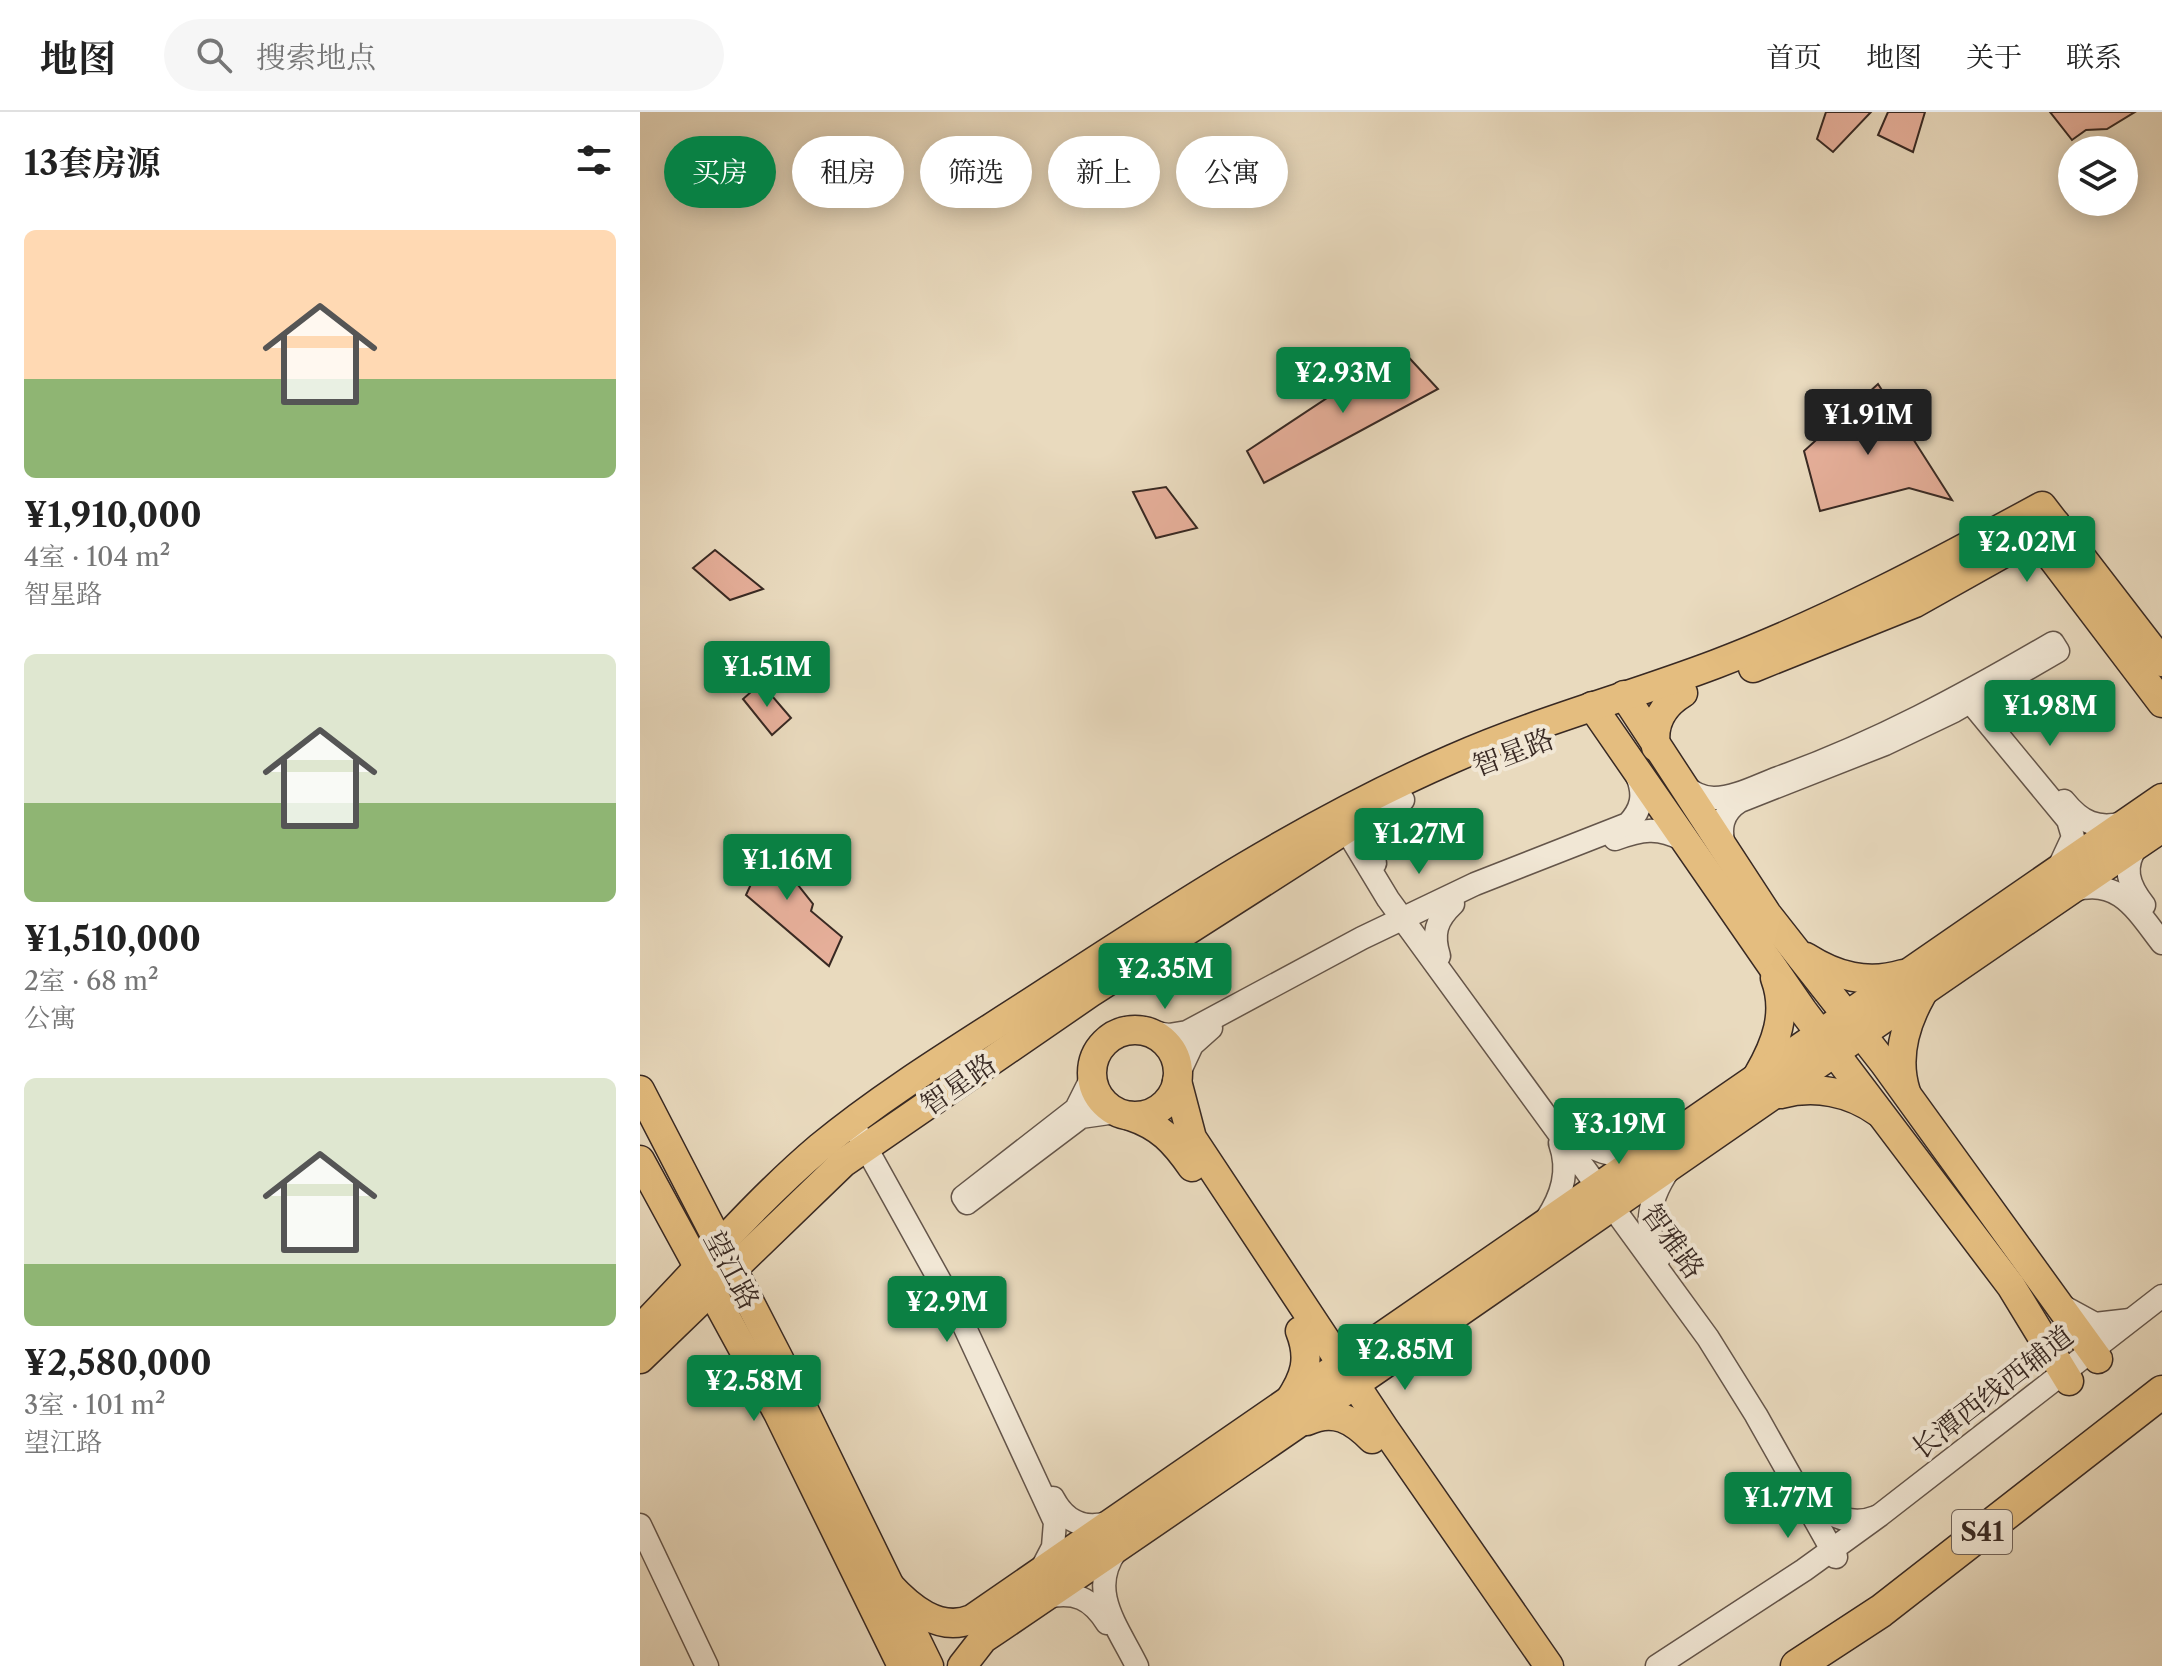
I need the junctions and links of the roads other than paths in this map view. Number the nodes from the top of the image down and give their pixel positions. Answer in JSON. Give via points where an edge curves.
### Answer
{"nodes":[{"id":1,"x":2039,"y":521,"type":"junction"},
{"id":2,"x":1989,"y":562,"type":"junction"},
{"id":3,"x":2068,"y":581,"type":"junction"},
{"id":4,"x":2162,"y":662,"type":"edge"},
{"id":5,"x":1683,"y":693,"type":"junction"},
{"id":6,"x":1628,"y":702,"type":"junction"},
{"id":7,"x":2162,"y":703,"type":"edge"},
{"id":8,"x":1974,"y":704,"type":"junction"},
{"id":9,"x":1589,"y":718,"type":"junction"},
{"id":10,"x":1656,"y":747,"type":"junction"},
{"id":11,"x":1627,"y":760,"type":"junction"},
{"id":12,"x":1678,"y":780,"type":"junction"},
{"id":13,"x":2162,"y":798,"type":"edge"},
{"id":14,"x":1403,"y":800,"type":"junction"},
{"id":15,"x":1344,"y":819,"type":"junction"},
{"id":16,"x":2162,"y":828,"type":"edge"},
{"id":17,"x":2132,"y":834,"type":"junction"},
{"id":18,"x":1683,"y":840,"type":"junction"},
{"id":19,"x":1725,"y":851,"type":"junction"},
{"id":20,"x":1380,"y":876,"type":"junction"},
{"id":21,"x":2062,"y":882,"type":"junction"},
{"id":22,"x":1450,"y":901,"type":"junction"},
{"id":23,"x":1409,"y":921,"type":"junction"},
{"id":24,"x":2162,"y":928,"type":"edge"},
{"id":25,"x":1363,"y":942,"type":"junction"},
{"id":26,"x":2162,"y":943,"type":"edge"},
{"id":27,"x":1778,"y":951,"type":"junction"},
{"id":28,"x":1436,"y":958,"type":"junction"},
{"id":29,"x":1915,"y":982,"type":"junction"},
{"id":30,"x":1854,"y":1025,"type":"junction"},
{"id":31,"x":1149,"y":1032,"type":"junction"},
{"id":32,"x":1828,"y":1043,"type":"junction"},
{"id":33,"x":1092,"y":1077,"type":"junction"},
{"id":34,"x":1178,"y":1078,"type":"junction"},
{"id":35,"x":1765,"y":1087,"type":"junction"},
{"id":36,"x":640,"y":1090,"type":"edge"},
{"id":37,"x":1910,"y":1100,"type":"junction"},
{"id":38,"x":1123,"y":1114,"type":"junction"},
{"id":39,"x":1886,"y":1118,"type":"junction"},
{"id":40,"x":1560,"y":1130,"type":"junction"},
{"id":41,"x":863,"y":1133,"type":"junction"},
{"id":42,"x":1664,"y":1156,"type":"junction"},
{"id":43,"x":640,"y":1160,"type":"edge"},
{"id":44,"x":1607,"y":1194,"type":"junction"},
{"id":45,"x":1552,"y":1231,"type":"junction"},
{"id":46,"x":726,"y":1256,"type":"junction"},
{"id":47,"x":1654,"y":1258,"type":"junction"},
{"id":48,"x":705,"y":1278,"type":"junction"},
{"id":49,"x":2162,"y":1296,"type":"edge"},
{"id":50,"x":2056,"y":1301,"type":"junction"},
{"id":51,"x":2162,"y":1308,"type":"edge"},
{"id":52,"x":2135,"y":1318,"type":"junction"},
{"id":53,"x":2034,"y":1323,"type":"junction"},
{"id":54,"x":1307,"y":1327,"type":"junction"},
{"id":55,"x":640,"y":1329,"type":"edge"},
{"id":56,"x":1394,"y":1343,"type":"junction"},
{"id":57,"x":2095,"y":1355,"type":"junction"},
{"id":58,"x":640,"y":1359,"type":"edge"},
{"id":59,"x":2067,"y":1377,"type":"junction"},
{"id":60,"x":1342,"y":1380,"type":"junction"},
{"id":61,"x":2162,"y":1392,"type":"edge"},
{"id":62,"x":2029,"y":1402,"type":"junction"},
{"id":63,"x":1296,"y":1413,"type":"junction"},
{"id":64,"x":2162,"y":1420,"type":"edge"},
{"id":65,"x":1378,"y":1434,"type":"junction"},
{"id":66,"x":1812,"y":1505,"type":"junction"},
{"id":67,"x":1880,"y":1515,"type":"junction"},
{"id":68,"x":640,"y":1525,"type":"edge"},
{"id":69,"x":1117,"y":1534,"type":"junction"},
{"id":70,"x":640,"y":1546,"type":"edge"},
{"id":71,"x":1838,"y":1551,"type":"junction"},
{"id":72,"x":1795,"y":1576,"type":"junction"},
{"id":73,"x":888,"y":1584,"type":"junction"},
{"id":74,"x":1042,"y":1585,"type":"junction"},
{"id":75,"x":696,"y":1666,"type":"edge"},
{"id":76,"x":707,"y":1666,"type":"edge"},
{"id":77,"x":902,"y":1666,"type":"edge"},
{"id":78,"x":929,"y":1666,"type":"edge"},
{"id":79,"x":962,"y":1666,"type":"edge"},
{"id":80,"x":1128,"y":1666,"type":"edge"},
{"id":81,"x":1137,"y":1666,"type":"edge"},
{"id":82,"x":1529,"y":1666,"type":"edge"},
{"id":83,"x":1549,"y":1666,"type":"edge"},
{"id":84,"x":1657,"y":1666,"type":"edge"},
{"id":85,"x":1677,"y":1666,"type":"edge"},
{"id":86,"x":1797,"y":1666,"type":"edge"},
{"id":87,"x":1837,"y":1666,"type":"edge"}],
"edges":[{"from":1,"to":2,"type":"main road","name":"智星路"},
{"from":1,"to":3,"type":"main road"},
{"from":1,"to":4,"type":"main road"},
{"from":1,"to":6,"type":"main road","name":"智星路"},
{"from":2,"to":3,"type":"main road","via":[[2021,556]]},
{"from":2,"to":5,"type":"main road","name":"智星路","via":[[1874,622]]},
{"from":3,"to":7,"type":"main road"},
{"from":5,"to":6,"type":"main road","name":"智星路"},
{"from":5,"to":10,"type":"main road","via":[[1659,717]]},
{"from":6,"to":9,"type":"main road","name":"智星路"},
{"from":6,"to":10,"type":"main road"},
{"from":8,"to":8,"type":"street","via":[[2058,651],[2053,643]]},
{"from":8,"to":12,"type":"street","via":[[1722,798],[1699,796]]},
{"from":8,"to":17,"type":"street","via":[[2075,815]]},
{"from":8,"to":19,"type":"street","via":[[1740,801],[1723,820]]},
{"from":8,"to":21,"type":"street","via":[[2068,820],[2073,837]]},
{"from":9,"to":11,"type":"main road"},
{"from":9,"to":14,"type":"main road","name":"智星路"},
{"from":9,"to":15,"type":"main road","name":"智星路","via":[[1451,759]]},
{"from":10,"to":12,"type":"main road"},
{"from":11,"to":18,"type":"main road"},
{"from":11,"to":22,"type":"street","via":[[1643,800],[1628,824],[1549,853]]},
{"from":12,"to":19,"type":"main road"},
{"from":13,"to":17,"type":"main road"},
{"from":14,"to":15,"type":"main road","name":"智星路"},
{"from":14,"to":20,"type":"street","via":[[1378,829],[1372,854]]},
{"from":15,"to":20,"type":"street","name":"智雅路"},
{"from":15,"to":41,"type":"main road","name":"智星路","via":[[1206,888]]},
{"from":16,"to":17,"type":"main road"},
{"from":17,"to":21,"type":"main road"},
{"from":17,"to":24,"type":"street","via":[[2129,882]]},
{"from":18,"to":22,"type":"street","via":[[1661,830],[1639,831]]},
{"from":18,"to":27,"type":"main road"},
{"from":19,"to":27,"type":"main road"},
{"from":20,"to":22,"type":"street","via":[[1420,901]]},
{"from":20,"to":23,"type":"street","name":"智雅路"},
{"from":20,"to":25,"type":"street","via":[[1380,915]]},
{"from":21,"to":26,"type":"street","via":[[2118,891]]},
{"from":21,"to":29,"type":"main road"},
{"from":22,"to":23,"type":"street"},
{"from":22,"to":28,"type":"street","via":[[1436,925]]},
{"from":23,"to":25,"type":"street"},
{"from":23,"to":28,"type":"street","name":"智雅路"},
{"from":25,"to":28,"type":"street","via":[[1403,942]]},
{"from":25,"to":31,"type":"street","via":[[1187,1032]]},
{"from":25,"to":34,"type":"street","via":[[1218,1023],[1192,1045]]},
{"from":27,"to":29,"type":"main road","via":[[1850,978]]},
{"from":27,"to":30,"type":"main road"},
{"from":27,"to":32,"type":"main road"},
{"from":27,"to":35,"type":"main road","via":[[1781,1018]]},
{"from":28,"to":40,"type":"street","name":"智雅路"},
{"from":29,"to":30,"type":"main road"},
{"from":29,"to":37,"type":"main road","via":[[1901,1053]]},
{"from":30,"to":32,"type":"main road"},
{"from":30,"to":37,"type":"main road"},
{"from":31,"to":33,"type":"main road","via":[[1121,1032],[1108,1039],[1093,1063]]},
{"from":31,"to":34,"type":"main road","via":[[1170,1049]]},
{"from":32,"to":35,"type":"main road"},
{"from":32,"to":39,"type":"main road"},
{"from":33,"to":38,"type":"main road","via":[[1096,1091]]},
{"from":33,"to":38,"type":"street","via":[[1076,1109],[963,1197],[967,1203],[1081,1117]]},
{"from":34,"to":38,"type":"main road","via":[[1158,1109]]},
{"from":34,"to":54,"type":"main road","via":[[1192,1138]]},
{"from":35,"to":39,"type":"main road","via":[[1830,1092],[1864,1103]]},
{"from":35,"to":42,"type":"main road"},
{"from":36,"to":46,"type":"main road","name":"望江路"},
{"from":37,"to":50,"type":"main road"},
{"from":38,"to":54,"type":"main road","via":[[1152,1123],[1171,1137]]},
{"from":39,"to":53,"type":"main road"},
{"from":40,"to":42,"type":"street","via":[[1588,1149]]},
{"from":40,"to":44,"type":"street","name":"智雅路"},
{"from":40,"to":45,"type":"street","via":[[1564,1181]]},
{"from":41,"to":46,"type":"main road","name":"智星路","via":[[822,1180]]},
{"from":41,"to":69,"type":"street","via":[[960,1301],[1058,1507],[1082,1525]]},
{"from":41,"to":74,"type":"street","via":[[960,1317],[1055,1522]]},
{"from":42,"to":44,"type":"main road"},
{"from":42,"to":47,"type":"street","via":[[1649,1216]]},
{"from":43,"to":48,"type":"main road","name":"望江路"},
{"from":44,"to":45,"type":"main road"},
{"from":44,"to":47,"type":"street","name":"智雅路"},
{"from":45,"to":47,"type":"street","via":[[1607,1231]]},
{"from":45,"to":56,"type":"main road"},
{"from":46,"to":48,"type":"main road","name":"智星路"},
{"from":46,"to":73,"type":"main road","name":"望江路"},
{"from":47,"to":66,"type":"street","name":"智雅路"},
{"from":48,"to":55,"type":"main road","name":"智星路"},
{"from":48,"to":58,"type":"main road","name":"智星路"},
{"from":48,"to":77,"type":"main road","name":"望江路"},
{"from":49,"to":52,"type":"street","name":"长潭西线西辅道"},
{"from":50,"to":52,"type":"street","via":[[2095,1324]]},
{"from":50,"to":57,"type":"main road"},
{"from":51,"to":57,"type":"street","name":"长潭西线西辅道"},
{"from":52,"to":57,"type":"street","name":"长潭西线西辅道"},
{"from":53,"to":59,"type":"main road"},
{"from":53,"to":62,"type":"street","via":[[2044,1364],[2041,1384]]},
{"from":54,"to":56,"type":"main road","via":[[1345,1341]]},
{"from":54,"to":60,"type":"main road"},
{"from":54,"to":63,"type":"main road","via":[[1305,1375]]},
{"from":56,"to":60,"type":"main road"},
{"from":56,"to":65,"type":"main road","via":[[1378,1390]]},
{"from":57,"to":59,"type":"street","name":"长潭西线西辅道"},
{"from":59,"to":62,"type":"street","name":"长潭西线西辅道"},
{"from":59,"to":71,"type":"street","name":"长潭西线西辅道"},
{"from":60,"to":63,"type":"main road"},
{"from":60,"to":65,"type":"main road"},
{"from":61,"to":86,"type":"highway","number":"S41","via":[[1881,1611]]},
{"from":62,"to":67,"type":"street","name":"长潭西线西辅道"},
{"from":63,"to":65,"type":"main road","via":[[1337,1415]]},
{"from":63,"to":69,"type":"main road"},
{"from":64,"to":87,"type":"highway","number":"S41","via":[[1894,1628]]},
{"from":65,"to":82,"type":"main road"},
{"from":65,"to":83,"type":"main road"},
{"from":66,"to":67,"type":"street","via":[[1852,1521]]},
{"from":66,"to":71,"type":"street","name":"智雅路"},
{"from":66,"to":72,"type":"street","via":[[1810,1548]]},
{"from":67,"to":71,"type":"street","name":"长潭西线西辅道"},
{"from":68,"to":76,"type":"street"},
{"from":69,"to":74,"type":"main road"},
{"from":69,"to":81,"type":"street","via":[[1102,1588]]},
{"from":70,"to":75,"type":"street"},
{"from":71,"to":72,"type":"street","name":"长潭西线西辅道"},
{"from":71,"to":85,"type":"street","name":"长潭西线西辅道"},
{"from":72,"to":84,"type":"street","name":"长潭西线西辅道"},
{"from":73,"to":74,"type":"main road","via":[[925,1615],[953,1624]]},
{"from":73,"to":78,"type":"main road","name":"望江路"},
{"from":74,"to":79,"type":"main road","via":[[983,1639]]},
{"from":74,"to":80,"type":"street","via":[[1086,1599],[1107,1622]]}]}
